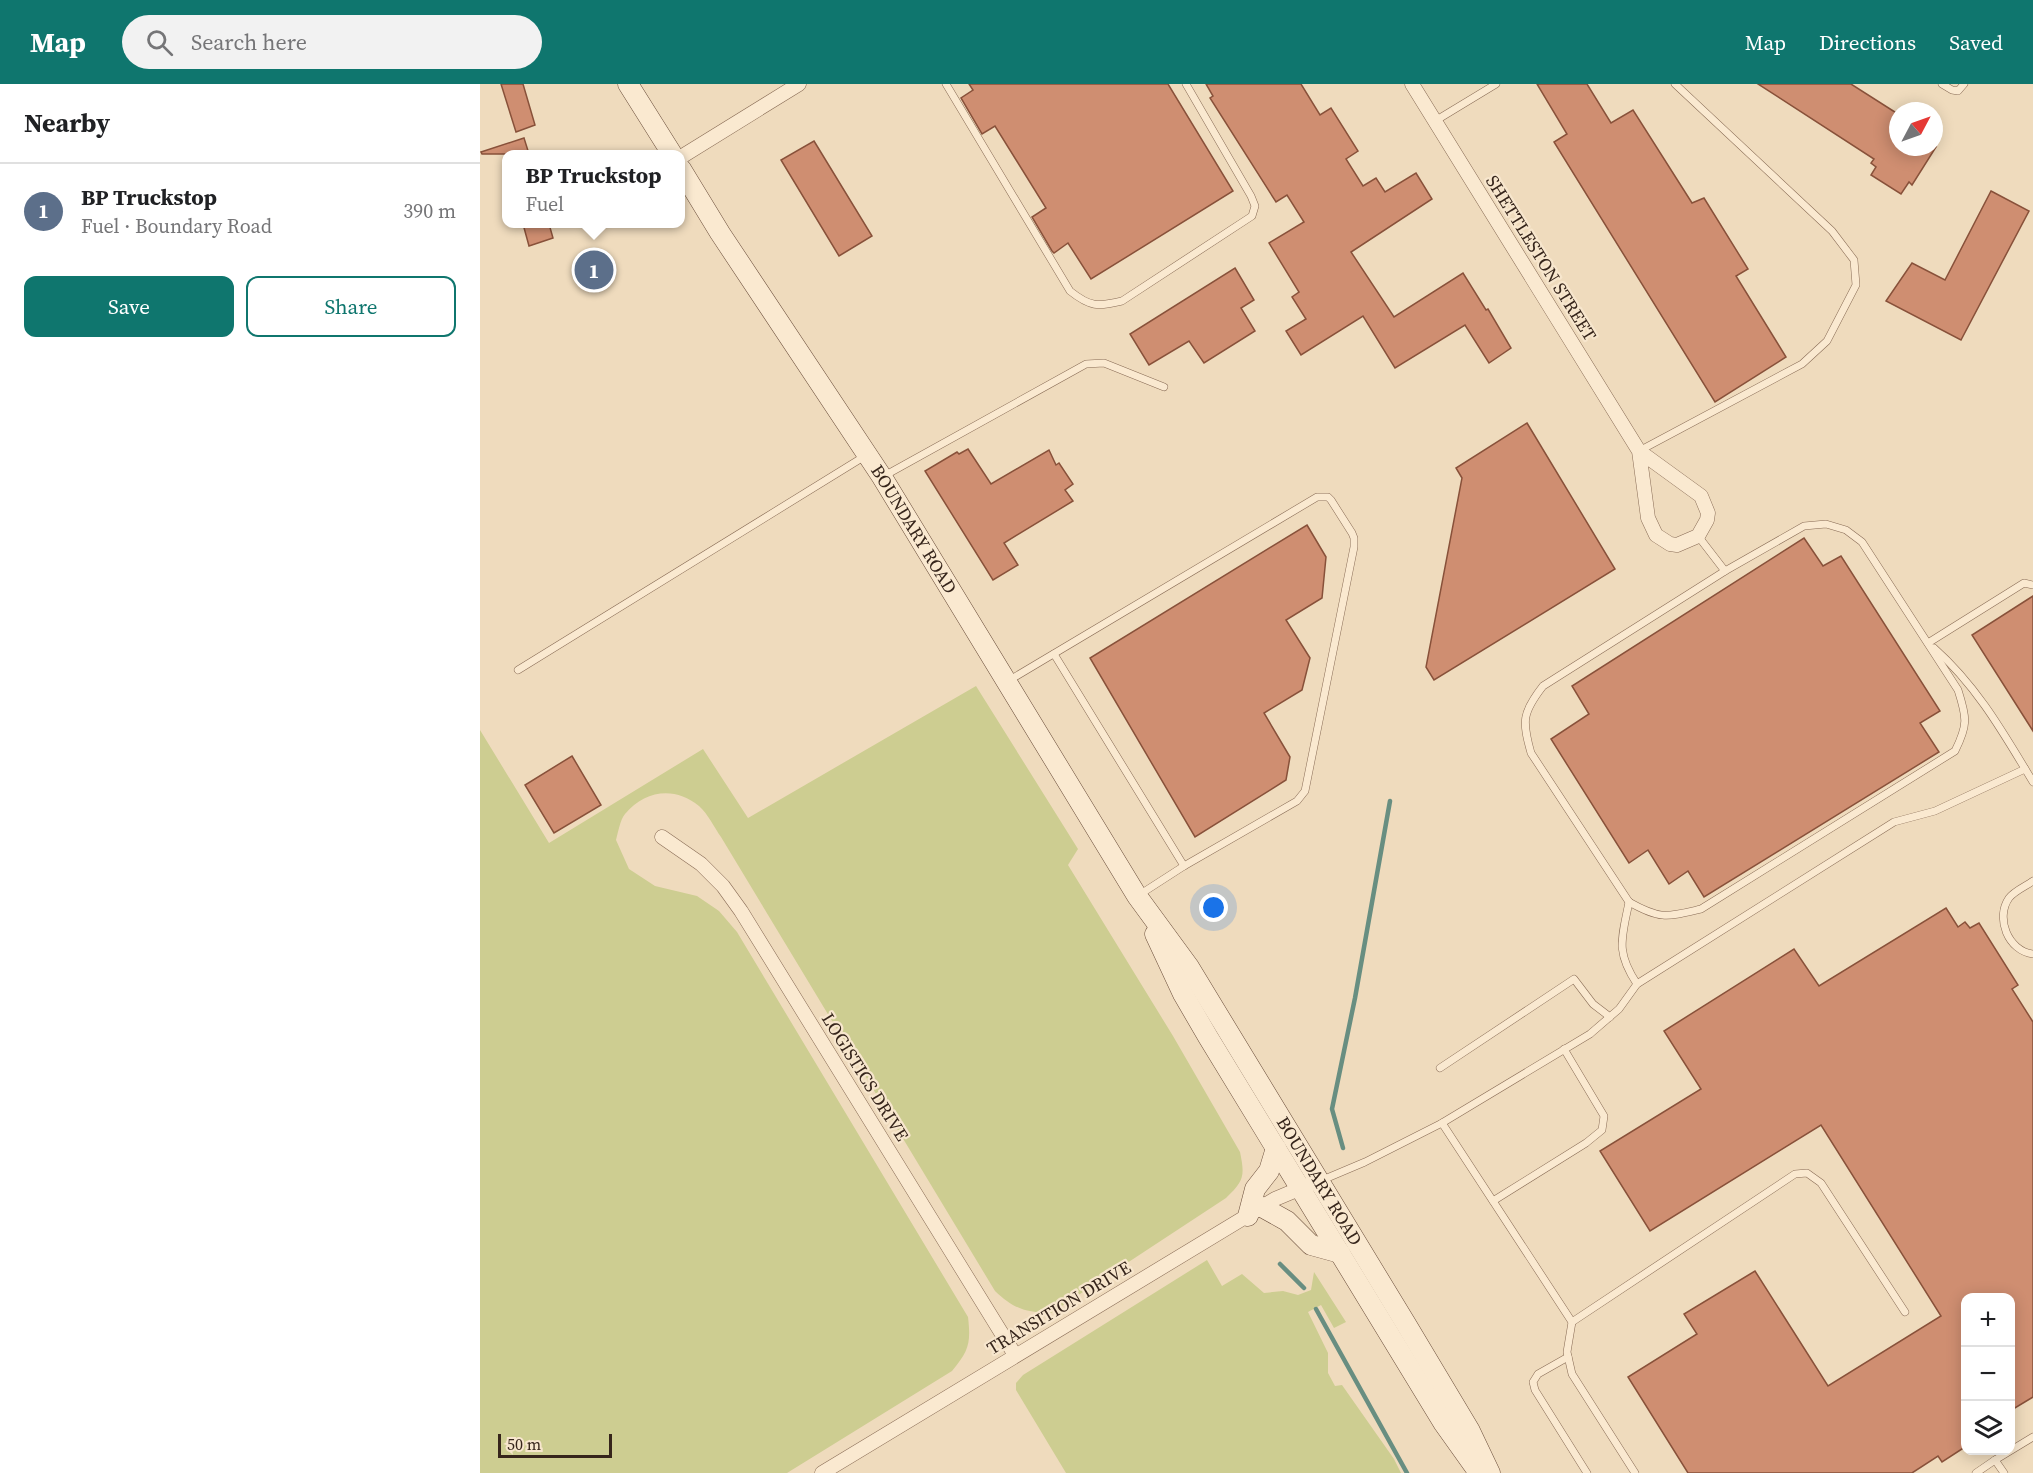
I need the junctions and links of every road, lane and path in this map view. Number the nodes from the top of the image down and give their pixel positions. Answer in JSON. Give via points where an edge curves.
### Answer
{"nodes":[{"id":1,"x":628,"y":84,"type":"edge"},
{"id":2,"x":799,"y":84,"type":"edge"},
{"id":3,"x":946,"y":84,"type":"edge"},
{"id":4,"x":1186,"y":84,"type":"edge"},
{"id":5,"x":1412,"y":84,"type":"edge"},
{"id":6,"x":1496,"y":84,"type":"edge"},
{"id":7,"x":1675,"y":84,"type":"edge"},
{"id":8,"x":1942,"y":84,"type":"edge"},
{"id":9,"x":1964,"y":84,"type":"edge"},
{"id":10,"x":1435,"y":121,"type":"junction"},
{"id":11,"x":669,"y":150,"type":"edge"},
{"id":12,"x":685,"y":155,"type":"edge"},
{"id":13,"x":685,"y":176,"type":"edge"},
{"id":14,"x":1164,"y":387,"type":"dead end"},
{"id":15,"x":1639,"y":451,"type":"junction"},
{"id":16,"x":867,"y":455,"type":"junction"},
{"id":17,"x":882,"y":477,"type":"junction"},
{"id":18,"x":1698,"y":536,"type":"junction"},
{"id":19,"x":1725,"y":571,"type":"junction"},
{"id":20,"x":2033,"y":585,"type":"edge"},
{"id":21,"x":1928,"y":643,"type":"junction"},
{"id":22,"x":1054,"y":654,"type":"junction"},
{"id":23,"x":518,"y":670,"type":"dead end"},
{"id":24,"x":1006,"y":682,"type":"junction"},
{"id":25,"x":2025,"y":769,"type":"junction"},
{"id":26,"x":2033,"y":782,"type":"edge"},
{"id":27,"x":662,"y":837,"type":"dead end"},
{"id":28,"x":1184,"y":866,"type":"junction"},
{"id":29,"x":2033,"y":881,"type":"edge"},
{"id":30,"x":1137,"y":896,"type":"junction"},
{"id":31,"x":1629,"y":902,"type":"junction"},
{"id":32,"x":2033,"y":954,"type":"edge"},
{"id":33,"x":1637,"y":984,"type":"junction"},
{"id":34,"x":1610,"y":1017,"type":"junction"},
{"id":35,"x":1564,"y":1049,"type":"junction"},
{"id":36,"x":1440,"y":1068,"type":"dead end"},
{"id":37,"x":1442,"y":1123,"type":"junction"},
{"id":38,"x":1276,"y":1148,"type":"junction"},
{"id":39,"x":1309,"y":1184,"type":"junction"},
{"id":40,"x":1493,"y":1201,"type":"junction"},
{"id":41,"x":1255,"y":1211,"type":"junction"},
{"id":42,"x":1340,"y":1253,"type":"junction"},
{"id":43,"x":1905,"y":1312,"type":"dead end"},
{"id":44,"x":1572,"y":1322,"type":"junction"},
{"id":45,"x":1015,"y":1355,"type":"junction"},
{"id":46,"x":1568,"y":1357,"type":"junction"},
{"id":47,"x":2033,"y":1437,"type":"edge"},
{"id":48,"x":1995,"y":1460,"type":"junction"},
{"id":49,"x":822,"y":1473,"type":"edge"},
{"id":50,"x":1479,"y":1473,"type":"edge"},
{"id":51,"x":1490,"y":1473,"type":"edge"},
{"id":52,"x":1587,"y":1473,"type":"edge"},
{"id":53,"x":1635,"y":1473,"type":"edge"},
{"id":54,"x":1976,"y":1473,"type":"edge"},
{"id":55,"x":2004,"y":1473,"type":"edge"}],
"edges":[{"from":1,"to":11,"type":"main road"},
{"from":2,"to":12,"type":"street"},
{"from":3,"to":4,"type":"lane","via":[[1070,291],[1082,301],[1099,306],[1122,301],[1252,216],[1255,206],[1251,196]]},
{"from":5,"to":10,"type":"street","name":"SHETTLESTON STREET"},
{"from":6,"to":10,"type":"lane"},
{"from":7,"to":15,"type":"lane","via":[[1832,231],[1854,260],[1856,285],[1827,341],[1809,358]]},
{"from":8,"to":9,"type":"lane","via":[[1958,91]]},
{"from":10,"to":15,"type":"street","name":"SHETTLESTON STREET"},
{"from":13,"to":16,"type":"main road","name":"BOUNDARY ROAD"},
{"from":14,"to":17,"type":"lane","via":[[1104,363],[1086,364]]},
{"from":15,"to":18,"type":"street","name":"SHETTLESTON STREET","via":[[1701,496],[1707,520]]},
{"from":15,"to":18,"type":"street","name":"SHETTLESTON STREET","via":[[1648,518],[1656,535],[1677,545]]},
{"from":16,"to":17,"type":"main road","name":"BOUNDARY ROAD"},
{"from":16,"to":23,"type":"lane"},
{"from":17,"to":24,"type":"main road","name":"BOUNDARY ROAD"},
{"from":18,"to":19,"type":"lane"},
{"from":19,"to":21,"type":"lane","via":[[1804,526],[1826,524],[1846,530],[1862,542]]},
{"from":19,"to":31,"type":"lane","via":[[1544,686],[1530,704],[1524,727],[1531,753]]},
{"from":20,"to":21,"type":"lane","via":[[2024,584]]},
{"from":21,"to":25,"type":"lane","via":[[1956,668],[1991,712]]},
{"from":21,"to":31,"type":"lane","via":[[1958,690],[1964,709],[1965,731],[1954,751],[1701,909],[1672,916],[1650,914]]},
{"from":22,"to":24,"type":"lane"},
{"from":22,"to":28,"type":"lane"},
{"from":22,"to":28,"type":"lane","via":[[1317,497],[1331,500],[1352,533],[1354,547],[1305,791],[1297,801]]},
{"from":24,"to":30,"type":"main road","name":"BOUNDARY ROAD"},
{"from":25,"to":26,"type":"lane"},
{"from":25,"to":33,"type":"lane","via":[[1935,811],[1894,822]]},
{"from":27,"to":45,"type":"street","name":"LOGISTICS DRIVE","via":[[701,864],[741,910]]},
{"from":28,"to":30,"type":"lane"},
{"from":29,"to":32,"type":"lane","via":[[2010,897],[2002,913],[2007,937],[2024,953]]},
{"from":30,"to":38,"type":"main road","name":"BOUNDARY ROAD","via":[[1183,994]]},
{"from":30,"to":39,"type":"main road","name":"BOUNDARY ROAD","via":[[1190,967]]},
{"from":31,"to":33,"type":"lane","via":[[1621,943],[1626,966]]},
{"from":33,"to":34,"type":"lane"},
{"from":34,"to":35,"type":"lane"},
{"from":34,"to":36,"type":"lane","via":[[1593,1004],[1574,979]]},
{"from":35,"to":37,"type":"lane"},
{"from":35,"to":40,"type":"lane","via":[[1604,1116],[1602,1130]]},
{"from":37,"to":39,"type":"lane","via":[[1365,1162]]},
{"from":37,"to":40,"type":"lane"},
{"from":38,"to":39,"type":"main road","name":"BOUNDARY ROAD"},
{"from":38,"to":41,"type":"main road","via":[[1269,1171],[1255,1189]]},
{"from":39,"to":41,"type":"street","name":"TRANSITION DRIVE"},
{"from":39,"to":42,"type":"main road","name":"BOUNDARY ROAD"},
{"from":39,"to":51,"type":"main road","name":"BOUNDARY ROAD","via":[[1470,1431]]},
{"from":40,"to":44,"type":"lane"},
{"from":41,"to":42,"type":"main road","via":[[1287,1221],[1311,1245]]},
{"from":41,"to":45,"type":"street","name":"TRANSITION DRIVE"},
{"from":42,"to":50,"type":"main road","name":"BOUNDARY ROAD","via":[[1444,1424]]},
{"from":43,"to":44,"type":"lane","via":[[1821,1183],[1807,1173],[1795,1174]]},
{"from":44,"to":46,"type":"lane"},
{"from":45,"to":49,"type":"street","name":"TRANSITION DRIVE"},
{"from":46,"to":52,"type":"lane","via":[[1538,1374],[1533,1382]]},
{"from":46,"to":53,"type":"lane","via":[[1572,1374]]},
{"from":47,"to":48,"type":"lane"},
{"from":48,"to":54,"type":"lane"},
{"from":48,"to":55,"type":"lane"}]}
